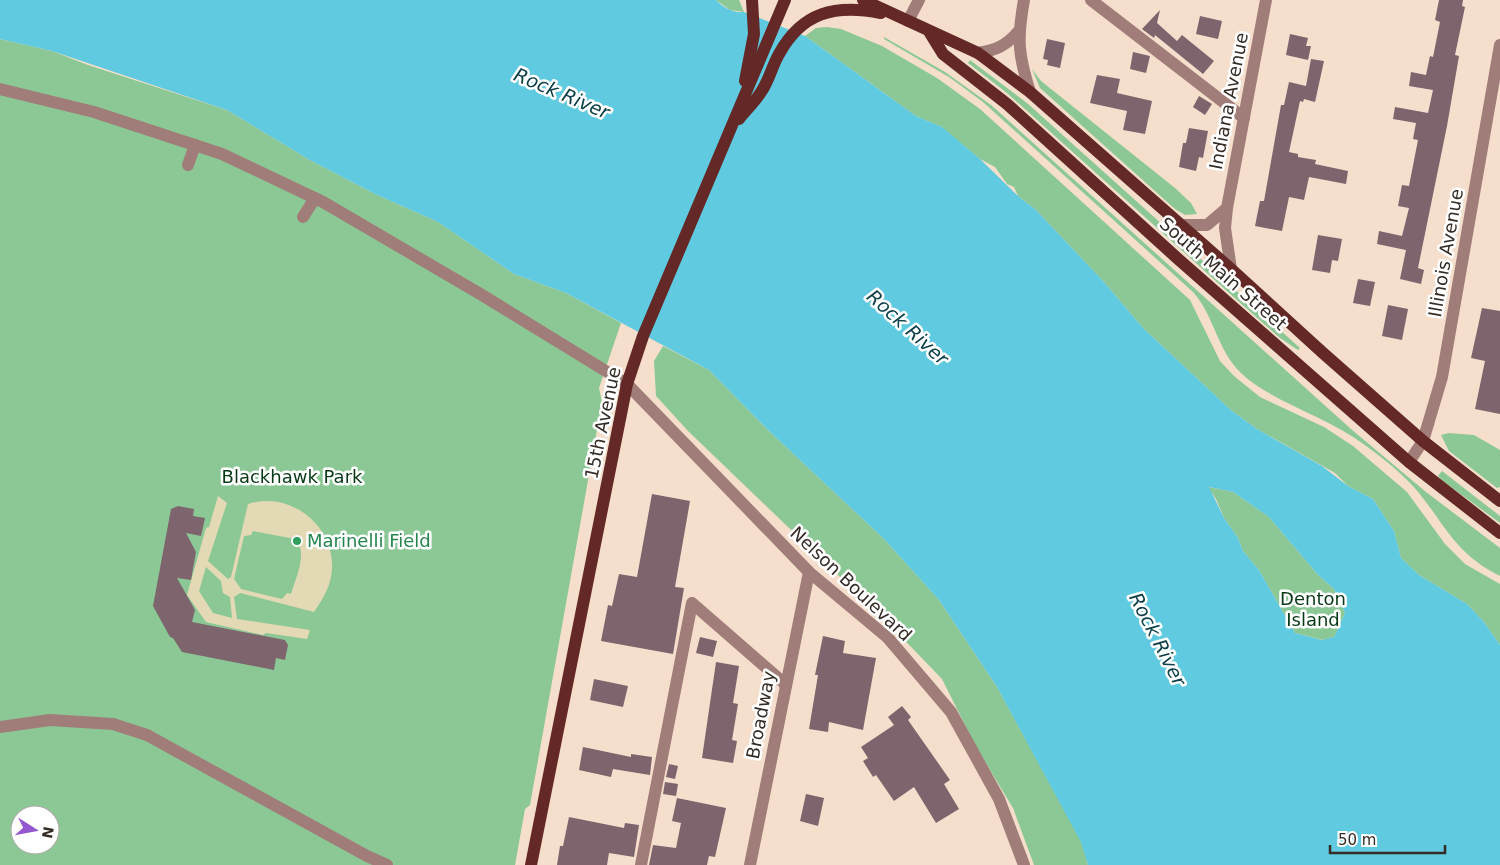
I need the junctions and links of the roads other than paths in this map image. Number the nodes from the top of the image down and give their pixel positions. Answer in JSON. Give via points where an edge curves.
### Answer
{"nodes":[{"id":1,"x":752,"y":0,"type":"edge"},
{"id":2,"x":863,"y":0,"type":"edge"},
{"id":3,"x":919,"y":0,"type":"edge"},
{"id":4,"x":1024,"y":0,"type":"edge"},
{"id":5,"x":1091,"y":0,"type":"edge"},
{"id":6,"x":1266,"y":0,"type":"edge"},
{"id":7,"x":782,"y":6,"type":"edge"},
{"id":8,"x":896,"y":16,"type":"junction"},
{"id":9,"x":908,"y":21,"type":"junction"},
{"id":10,"x":1018,"y":32,"type":"junction"},
{"id":11,"x":930,"y":33,"type":"junction"},
{"id":12,"x":1500,"y":45,"type":"edge"},
{"id":13,"x":978,"y":54,"type":"junction"},
{"id":14,"x":0,"y":89,"type":"edge"},
{"id":15,"x":1030,"y":92,"type":"junction"},
{"id":16,"x":743,"y":99,"type":"junction"},
{"id":17,"x":1244,"y":118,"type":"junction"},
{"id":18,"x":730,"y":128,"type":"junction"},
{"id":19,"x":195,"y":146,"type":"junction"},
{"id":20,"x":188,"y":165,"type":"dead end"},
{"id":21,"x":315,"y":198,"type":"junction"},
{"id":22,"x":1227,"y":208,"type":"junction"},
{"id":23,"x":303,"y":217,"type":"dead end"},
{"id":24,"x":1182,"y":225,"type":"junction"},
{"id":25,"x":1231,"y":269,"type":"junction"},
{"id":26,"x":627,"y":384,"type":"junction"},
{"id":27,"x":1424,"y":441,"type":"junction"},
{"id":28,"x":1409,"y":462,"type":"junction"},
{"id":29,"x":1500,"y":501,"type":"edge"},
{"id":30,"x":1500,"y":533,"type":"edge"},
{"id":31,"x":809,"y":572,"type":"junction"},
{"id":32,"x":785,"y":684,"type":"junction"},
{"id":33,"x":0,"y":727,"type":"edge"},
{"id":34,"x":387,"y":865,"type":"edge"},
{"id":35,"x":532,"y":865,"type":"edge"},
{"id":36,"x":641,"y":865,"type":"edge"},
{"id":37,"x":750,"y":865,"type":"edge"},
{"id":38,"x":1024,"y":865,"type":"edge"}],
"edges":[{"from":1,"to":16,"type":"main road","via":[[754,34]]},
{"from":2,"to":8,"type":"main road","name":"South Main Street"},
{"from":3,"to":9,"type":"street"},
{"from":4,"to":10,"type":"street"},
{"from":5,"to":17,"type":"street"},
{"from":6,"to":17,"type":"street","name":"Indiana Avenue"},
{"from":7,"to":16,"type":"main road","name":"15th Avenue"},
{"from":8,"to":9,"type":"main road","name":"South Main Street"},
{"from":8,"to":18,"type":"main road","via":[[845,10],[830,11],[808,21],[790,35],[762,92]]},
{"from":9,"to":11,"type":"main road","name":"South Main Street"},
{"from":10,"to":13,"type":"street","via":[[1008,44]]},
{"from":10,"to":15,"type":"street"},
{"from":11,"to":13,"type":"main road","name":"South Main Street"},
{"from":11,"to":28,"type":"main road","name":"South Main Street","via":[[943,54],[1007,104]]},
{"from":12,"to":27,"type":"street","name":"Illinois Avenue","via":[[1442,377]]},
{"from":13,"to":15,"type":"main road","name":"South Main Street"},
{"from":14,"to":19,"type":"street","name":"Nelson Boulevard","via":[[94,112]]},
{"from":15,"to":24,"type":"main road","name":"South Main Street"},
{"from":16,"to":18,"type":"main road","name":"15th Avenue"},
{"from":17,"to":22,"type":"street","name":"Indiana Avenue"},
{"from":18,"to":26,"type":"main road","name":"15th Avenue","via":[[643,336]]},
{"from":19,"to":20,"type":"street"},
{"from":19,"to":21,"type":"street","name":"Nelson Boulevard","via":[[222,154]]},
{"from":21,"to":23,"type":"street"},
{"from":21,"to":26,"type":"street","name":"Nelson Boulevard"},
{"from":22,"to":24,"type":"street","via":[[1207,225]]},
{"from":22,"to":25,"type":"street","name":"Indiana Avenue"},
{"from":24,"to":25,"type":"main road","name":"South Main Street"},
{"from":25,"to":27,"type":"main road","name":"South Main Street"},
{"from":26,"to":31,"type":"street","name":"Nelson Boulevard"},
{"from":26,"to":35,"type":"main road","name":"15th Avenue"},
{"from":27,"to":28,"type":"street","name":"Illinois Avenue"},
{"from":27,"to":29,"type":"main road","name":"South Main Street"},
{"from":28,"to":30,"type":"main road","name":"South Main Street"},
{"from":31,"to":32,"type":"street","name":"Broadway"},
{"from":31,"to":38,"type":"street","name":"Nelson Boulevard","via":[[888,638],[951,712],[999,799]]},
{"from":32,"to":36,"type":"street","via":[[692,603]]},
{"from":32,"to":37,"type":"street","name":"Broadway"},
{"from":33,"to":34,"type":"street","via":[[50,720],[113,724],[146,735]]}]}
